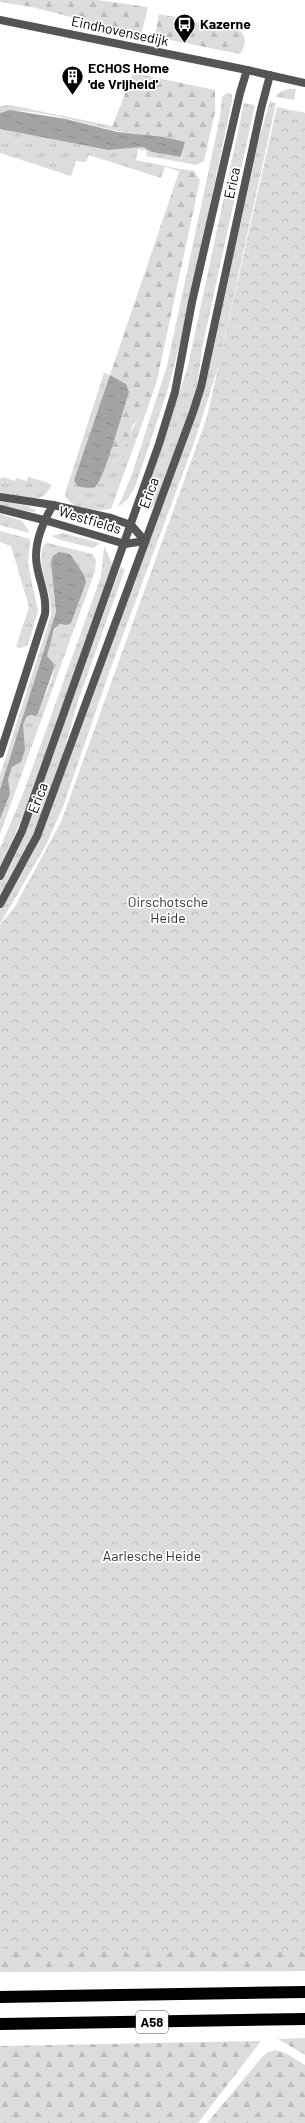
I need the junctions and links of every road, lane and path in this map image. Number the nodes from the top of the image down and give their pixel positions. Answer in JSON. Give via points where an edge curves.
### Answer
{"nodes":[{"id":1,"x":0,"y":20,"type":"edge"},
{"id":2,"x":247,"y":70,"type":"junction"},
{"id":3,"x":270,"y":75,"type":"junction"},
{"id":4,"x":305,"y":83,"type":"edge"},
{"id":5,"x":0,"y":497,"type":"edge"},
{"id":6,"x":53,"y":505,"type":"junction"},
{"id":7,"x":0,"y":509,"type":"edge"},
{"id":8,"x":44,"y":520,"type":"junction"},
{"id":9,"x":131,"y":525,"type":"junction"},
{"id":10,"x":145,"y":541,"type":"junction"},
{"id":11,"x":125,"y":544,"type":"junction"},
{"id":12,"x":0,"y":754,"type":"edge"},
{"id":13,"x":0,"y":876,"type":"edge"},
{"id":14,"x":0,"y":904,"type":"edge"},
{"id":15,"x":305,"y":1992,"type":"edge"},
{"id":16,"x":0,"y":1997,"type":"edge"},
{"id":17,"x":305,"y":2019,"type":"edge"},
{"id":18,"x":0,"y":2024,"type":"edge"}],
"edges":[{"from":1,"to":2,"type":"street","name":"Eindhovensedijk"},
{"from":2,"to":3,"type":"street","name":"Eindhovensedijk"},
{"from":2,"to":9,"type":"street","name":"Erica","via":[[192,302],[175,392]]},
{"from":3,"to":4,"type":"street","name":"Eindhovensedijk"},
{"from":3,"to":10,"type":"street","name":"Erica","via":[[201,387]]},
{"from":5,"to":6,"type":"street","name":"Westfields"},
{"from":6,"to":8,"type":"street","name":"Westfields"},
{"from":6,"to":9,"type":"street","name":"Westfields"},
{"from":7,"to":8,"type":"street","name":"Westfields"},
{"from":8,"to":11,"type":"street","name":"Westfields"},
{"from":8,"to":12,"type":"street","name":"Westfields","via":[[36,566],[46,603],[45,614]]},
{"from":9,"to":10,"type":"street","name":"Westfields"},
{"from":9,"to":11,"type":"street","name":"Erica"},
{"from":10,"to":11,"type":"street","name":"Westfields"},
{"from":10,"to":14,"type":"street","name":"Erica","via":[[37,836]]},
{"from":11,"to":13,"type":"street","name":"Erica","via":[[22,831]]},
{"from":15,"to":16,"type":"highway","number":"A58"},
{"from":17,"to":18,"type":"highway","number":"A58"}]}
